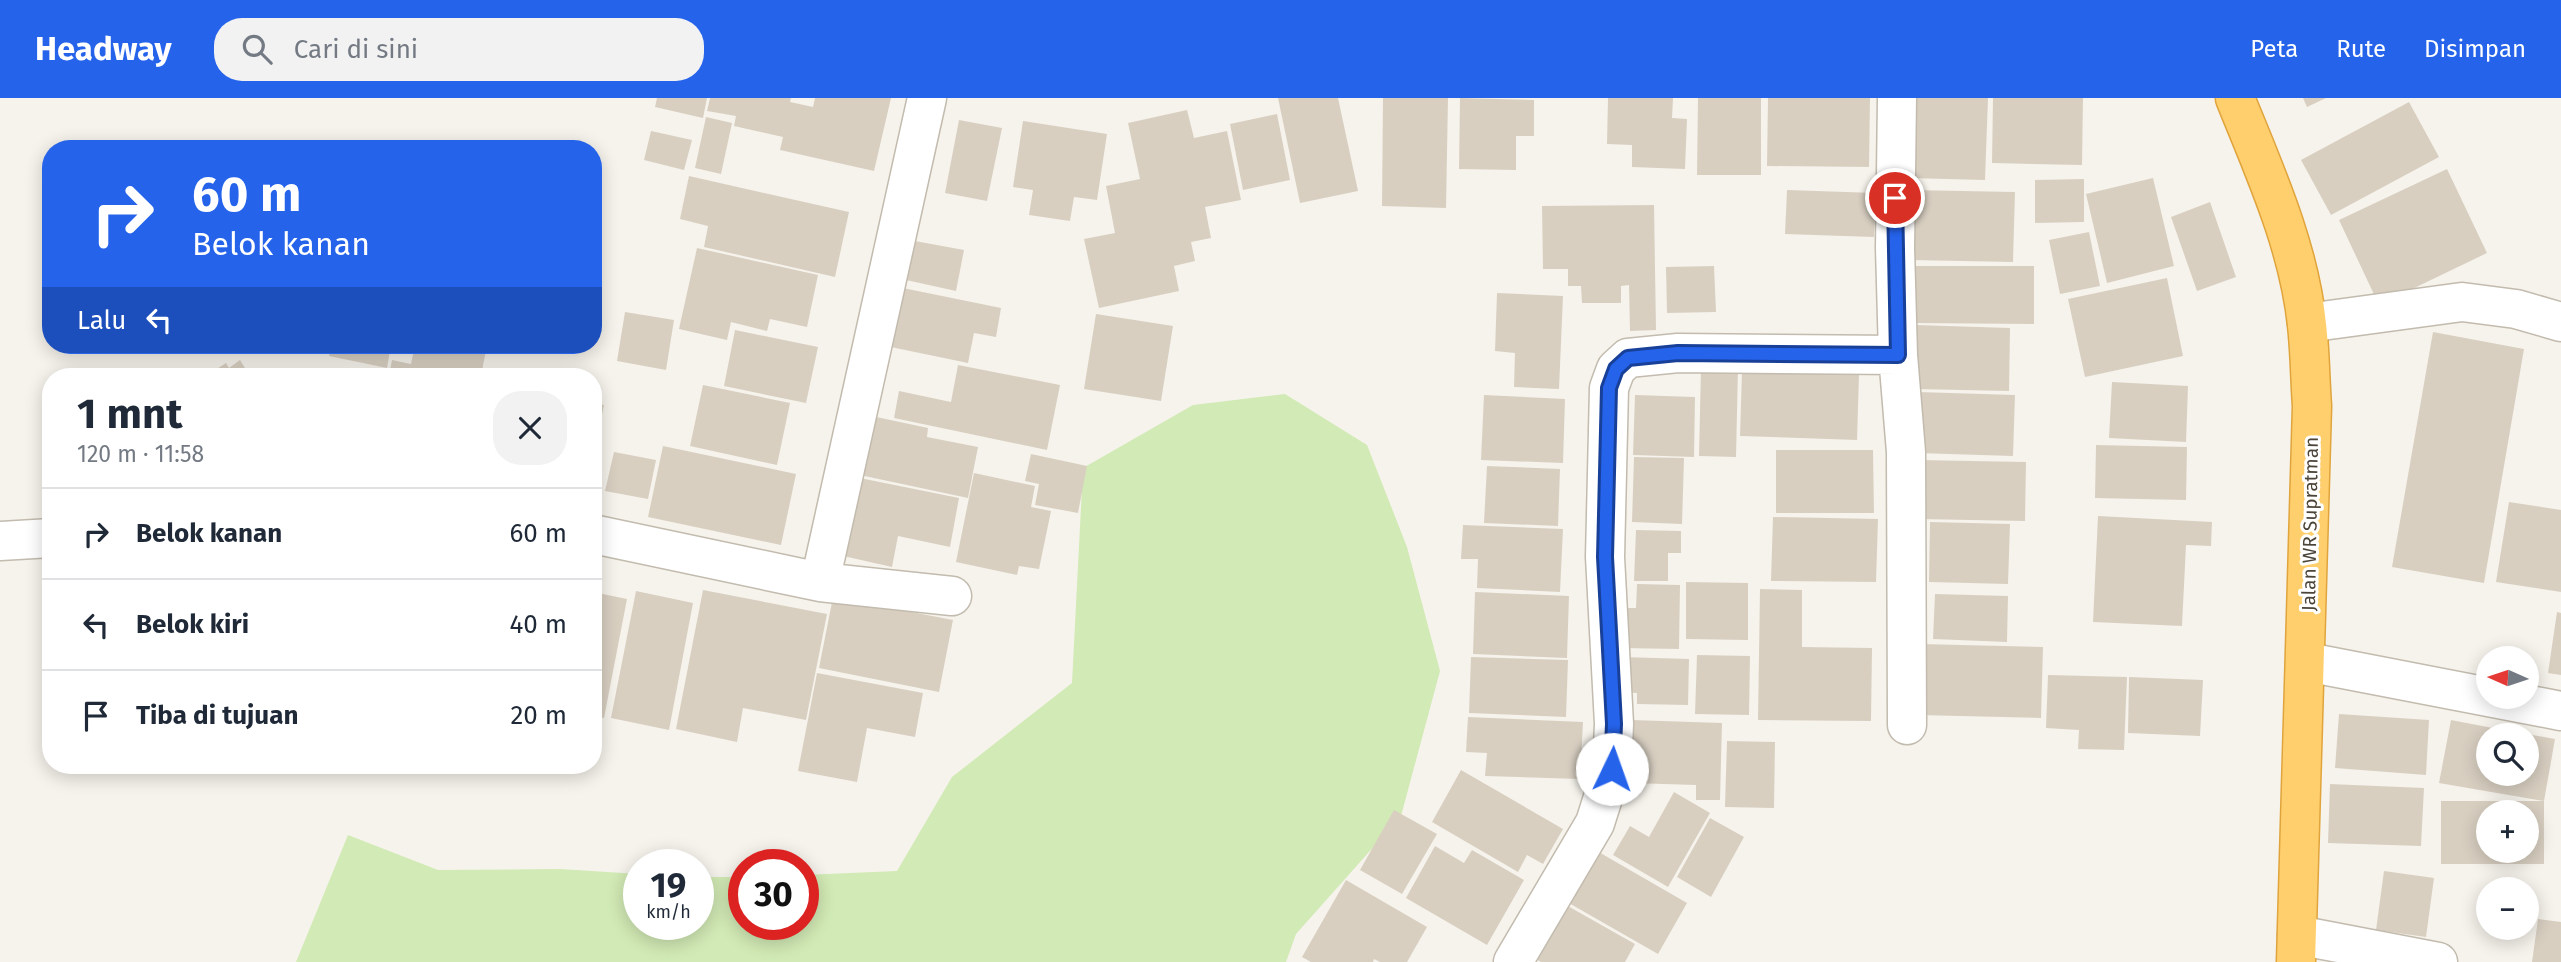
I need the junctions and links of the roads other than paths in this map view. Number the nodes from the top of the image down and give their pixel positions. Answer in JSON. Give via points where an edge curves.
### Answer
{"nodes":[{"id":1,"x":927,"y":98,"type":"edge"},
{"id":2,"x":1897,"y":98,"type":"edge"},
{"id":3,"x":2235,"y":98,"type":"edge"},
{"id":4,"x":2561,"y":322,"type":"edge"},
{"id":5,"x":2307,"y":323,"type":"junction"},
{"id":6,"x":1898,"y":355,"type":"junction"},
{"id":7,"x":602,"y":536,"type":"edge"},
{"id":8,"x":42,"y":539,"type":"edge"},
{"id":9,"x":0,"y":541,"type":"edge"},
{"id":10,"x":820,"y":582,"type":"junction"},
{"id":11,"x":952,"y":596,"type":"dead end"},
{"id":12,"x":2306,"y":662,"type":"junction"},
{"id":13,"x":2561,"y":711,"type":"edge"},
{"id":14,"x":1907,"y":725,"type":"dead end"},
{"id":15,"x":2297,"y":948,"type":"edge"},
{"id":16,"x":1513,"y":962,"type":"edge"},
{"id":17,"x":2438,"y":962,"type":"edge"}],
"edges":[{"from":1,"to":10,"type":"street"},
{"from":2,"to":6,"type":"street"},
{"from":3,"to":5,"type":"highway","name":"Jalan WR Supratman","via":[[2293,253]]},
{"from":4,"to":5,"type":"street","via":[[2516,309],[2462,302]]},
{"from":5,"to":12,"type":"highway","name":"Jalan WR Supratman","via":[[2312,406]]},
{"from":6,"to":14,"type":"street","via":[[1906,452]]},
{"from":6,"to":16,"type":"street","via":[[1678,353],[1628,358],[1616,369],[1609,388],[1605,557],[1612,769],[1595,823]]},
{"from":7,"to":10,"type":"street"},
{"from":8,"to":9,"type":"street"},
{"from":10,"to":11,"type":"street"},
{"from":12,"to":13,"type":"street"},
{"from":12,"to":15,"type":"highway","name":"Jalan WR Supratman"},
{"from":15,"to":17,"type":"street"}]}
